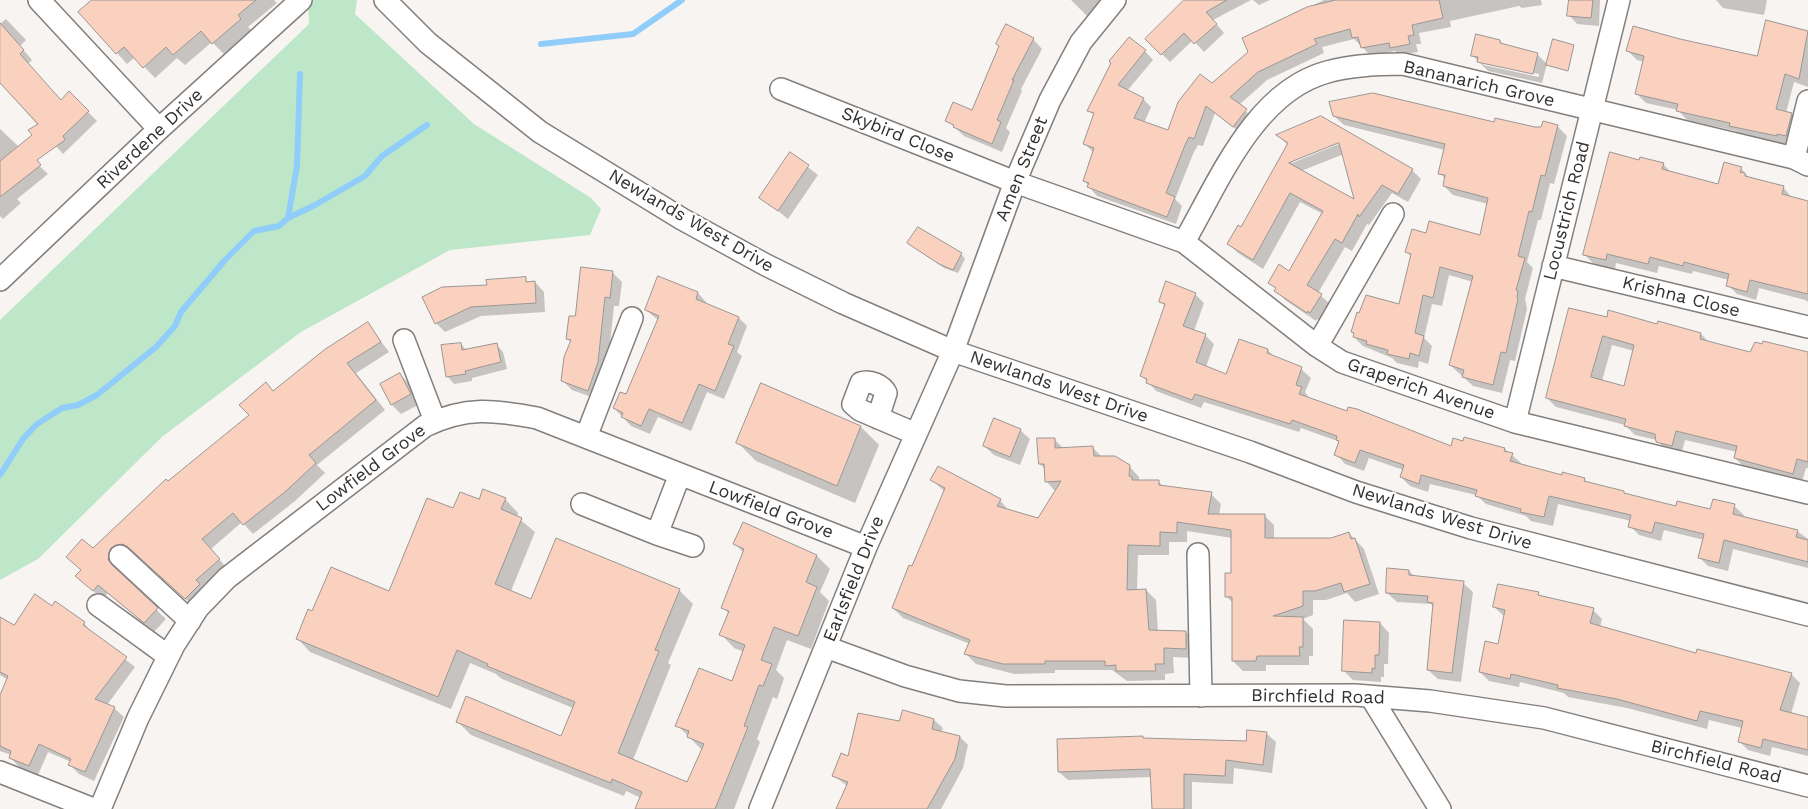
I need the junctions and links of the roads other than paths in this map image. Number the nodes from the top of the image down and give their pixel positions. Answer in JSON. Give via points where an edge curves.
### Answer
{"nodes":[{"id":1,"x":40,"y":0,"type":"edge"},
{"id":2,"x":301,"y":0,"type":"edge"},
{"id":3,"x":385,"y":0,"type":"edge"},
{"id":4,"x":1116,"y":0,"type":"edge"},
{"id":5,"x":1620,"y":0,"type":"edge"},
{"id":6,"x":781,"y":89,"type":"dead end"},
{"id":7,"x":1808,"y":101,"type":"edge"},
{"id":8,"x":1592,"y":111,"type":"junction"},
{"id":9,"x":159,"y":129,"type":"junction"},
{"id":10,"x":1801,"y":161,"type":"edge"},
{"id":11,"x":1015,"y":182,"type":"junction"},
{"id":12,"x":1393,"y":214,"type":"dead end"},
{"id":13,"x":1184,"y":242,"type":"junction"},
{"id":14,"x":1553,"y":266,"type":"junction"},
{"id":15,"x":0,"y":280,"type":"edge"},
{"id":16,"x":632,"y":318,"type":"dead end"},
{"id":17,"x":1808,"y":327,"type":"edge"},
{"id":18,"x":404,"y":340,"type":"dead end"},
{"id":19,"x":1317,"y":346,"type":"junction"},
{"id":20,"x":953,"y":351,"type":"junction"},
{"id":21,"x":878,"y":418,"type":"dead end"},
{"id":22,"x":435,"y":421,"type":"junction"},
{"id":23,"x":1514,"y":422,"type":"junction"},
{"id":24,"x":916,"y":434,"type":"junction"},
{"id":25,"x":586,"y":437,"type":"junction"},
{"id":26,"x":680,"y":474,"type":"junction"},
{"id":27,"x":1808,"y":493,"type":"edge"},
{"id":28,"x":582,"y":504,"type":"dead end"},
{"id":29,"x":657,"y":534,"type":"junction"},
{"id":30,"x":693,"y":546,"type":"dead end"},
{"id":31,"x":866,"y":547,"type":"junction"},
{"id":32,"x":1198,"y":554,"type":"dead end"},
{"id":33,"x":120,"y":556,"type":"dead end"},
{"id":34,"x":98,"y":605,"type":"dead end"},
{"id":35,"x":1808,"y":615,"type":"edge"},
{"id":36,"x":190,"y":621,"type":"junction"},
{"id":37,"x":826,"y":647,"type":"junction"},
{"id":38,"x":168,"y":656,"type":"junction"},
{"id":39,"x":1201,"y":696,"type":"junction"},
{"id":40,"x":1370,"y":696,"type":"junction"},
{"id":41,"x":0,"y":772,"type":"edge"},
{"id":42,"x":1808,"y":786,"type":"edge"},
{"id":43,"x":93,"y":809,"type":"edge"},
{"id":44,"x":100,"y":809,"type":"edge"},
{"id":45,"x":760,"y":809,"type":"edge"},
{"id":46,"x":1440,"y":809,"type":"edge"}],
"edges":[{"from":1,"to":9,"type":"street"},
{"from":2,"to":9,"type":"street","name":"Riverdene Drive"},
{"from":3,"to":20,"type":"street","name":"Newlands West Drive","via":[[428,43],[540,132],[682,220],[843,303]]},
{"from":4,"to":11,"type":"street","name":"Amen Street","via":[[1077,50],[1050,100]]},
{"from":5,"to":8,"type":"street","name":"Locustrich Road"},
{"from":6,"to":11,"type":"street","name":"Skybird Close"},
{"from":7,"to":10,"type":"street","name":"Bananarich Grove"},
{"from":8,"to":10,"type":"street","name":"Bananarich Grove"},
{"from":8,"to":13,"type":"street","name":"Bananarich Grove","via":[[1403,64],[1365,64],[1326,72],[1301,82],[1277,99],[1249,129]]},
{"from":8,"to":14,"type":"street","name":"Locustrich Road"},
{"from":9,"to":15,"type":"street","name":"Riverdene Drive"},
{"from":11,"to":13,"type":"street","name":"Graperich Avenue"},
{"from":11,"to":20,"type":"street","name":"Amen Street"},
{"from":12,"to":19,"type":"street"},
{"from":13,"to":19,"type":"street","name":"Graperich Avenue"},
{"from":14,"to":17,"type":"street","name":"Krishna Close"},
{"from":14,"to":23,"type":"street","name":"Locustrich Road"},
{"from":16,"to":25,"type":"street"},
{"from":18,"to":22,"type":"street"},
{"from":19,"to":23,"type":"street","name":"Graperich Avenue","via":[[1342,362]]},
{"from":20,"to":24,"type":"street","name":"Earlsfield Drive"},
{"from":20,"to":35,"type":"street","name":"Newlands West Drive","via":[[1250,452],[1356,492],[1471,528]]},
{"from":21,"to":24,"type":"street"},
{"from":22,"to":25,"type":"street","name":"Lowfield Grove","via":[[452,415],[491,410],[537,418]]},
{"from":22,"to":36,"type":"street","name":"Lowfield Grove","via":[[228,578],[198,608]]},
{"from":23,"to":27,"type":"street","name":"Graperich Avenue"},
{"from":24,"to":31,"type":"street","name":"Earlsfield Drive"},
{"from":25,"to":26,"type":"street","name":"Lowfield Grove"},
{"from":26,"to":29,"type":"street"},
{"from":26,"to":31,"type":"street","name":"Lowfield Grove"},
{"from":28,"to":29,"type":"street"},
{"from":29,"to":30,"type":"street"},
{"from":31,"to":37,"type":"street","name":"Earlsfield Drive"},
{"from":32,"to":39,"type":"street"},
{"from":33,"to":36,"type":"street"},
{"from":34,"to":38,"type":"street"},
{"from":36,"to":38,"type":"street","name":"Lowfield Grove"},
{"from":37,"to":39,"type":"street","name":"Birchfield Road","via":[[905,676],[959,691],[1006,696]]},
{"from":37,"to":45,"type":"street","name":"Earlsfield Drive"},
{"from":38,"to":44,"type":"street","name":"Lowfield Grove"},
{"from":39,"to":40,"type":"street","name":"Birchfield Road"},
{"from":40,"to":42,"type":"street","name":"Birchfield Road","via":[[1430,701],[1544,718]]},
{"from":40,"to":46,"type":"street"},
{"from":41,"to":43,"type":"street"}]}
